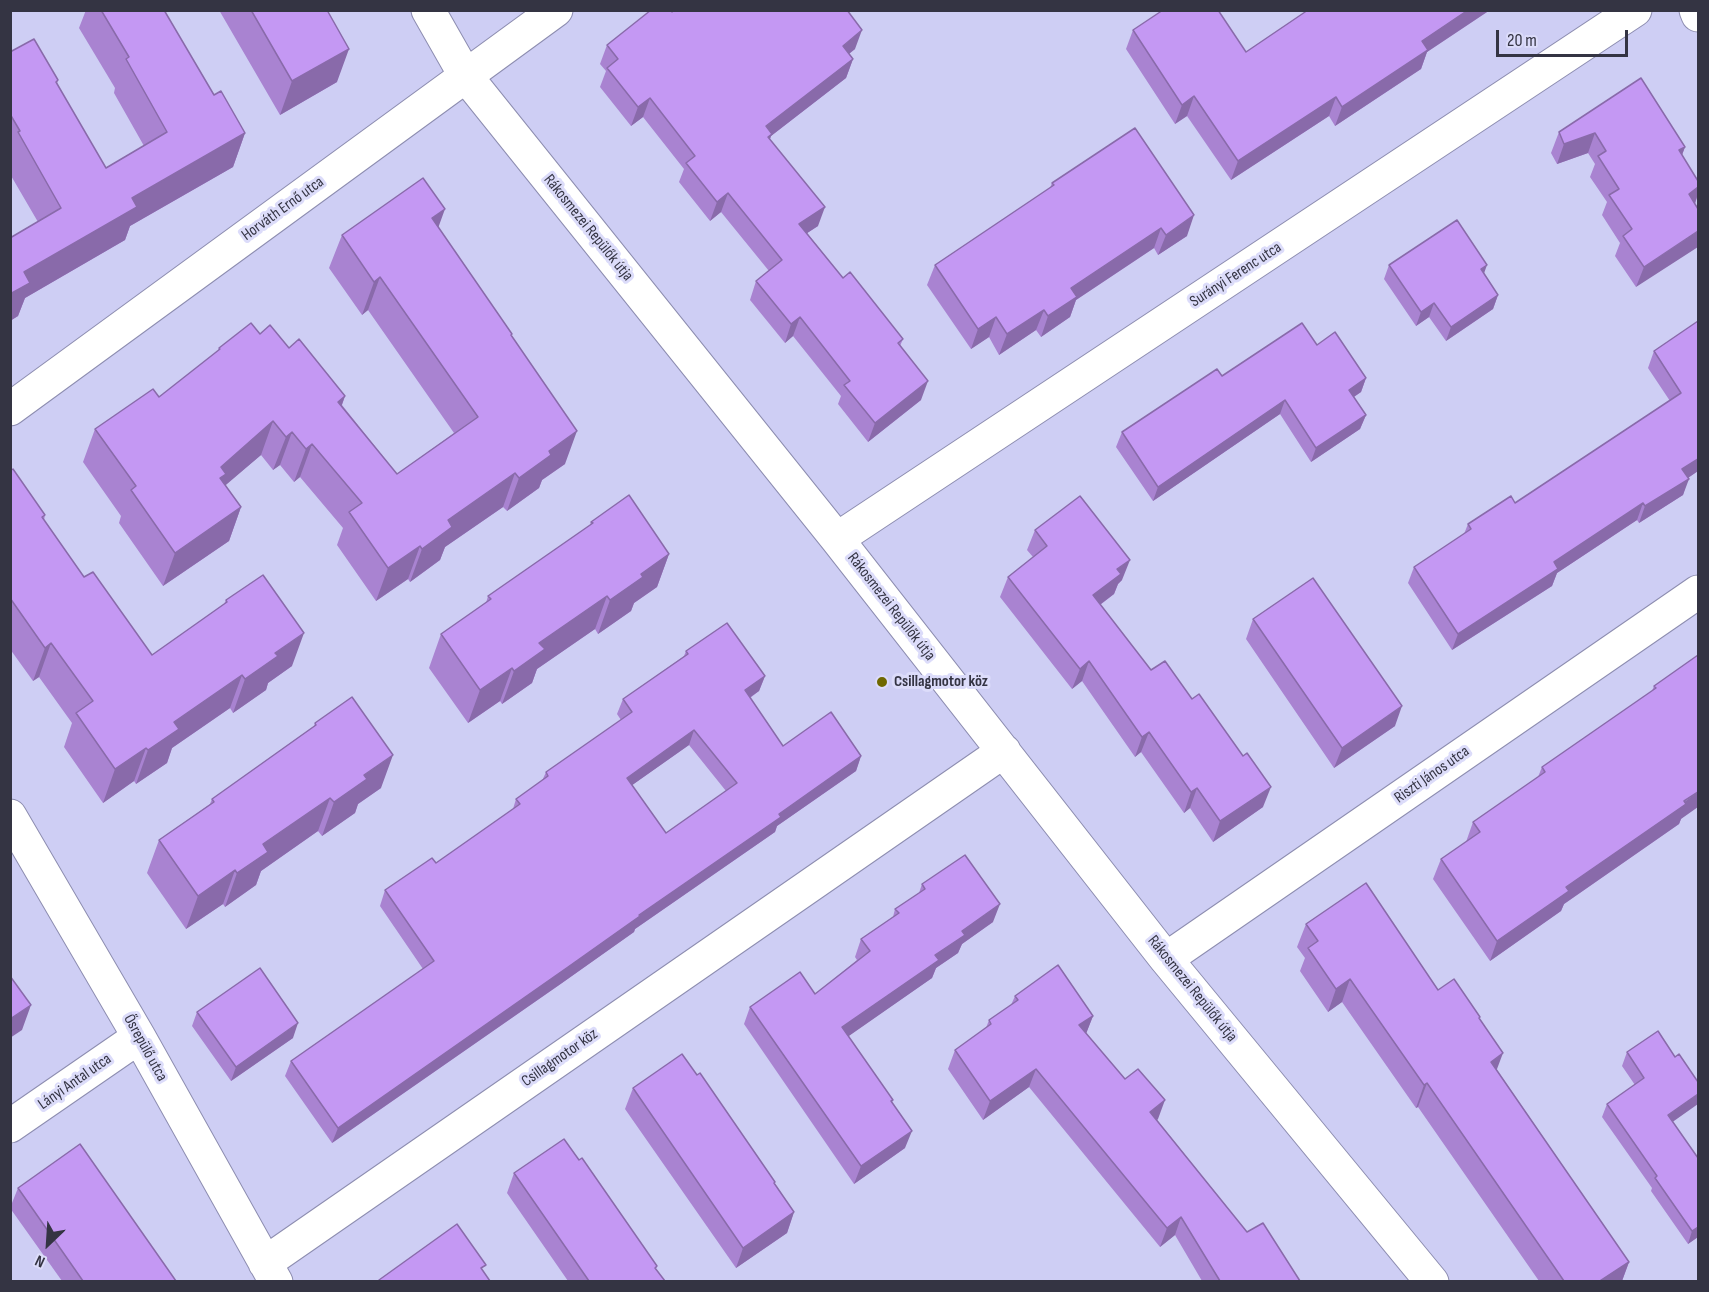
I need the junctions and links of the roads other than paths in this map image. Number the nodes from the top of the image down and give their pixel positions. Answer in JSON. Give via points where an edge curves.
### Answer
{"nodes":[{"id":1,"x":428,"y":10,"type":"edge"},
{"id":2,"x":556,"y":10,"type":"edge"},
{"id":3,"x":1635,"y":10,"type":"edge"},
{"id":4,"x":1696,"y":10,"type":"edge"},
{"id":5,"x":1698,"y":15,"type":"edge"},
{"id":6,"x":465,"y":75,"type":"junction"},
{"id":7,"x":10,"y":409,"type":"edge"},
{"id":8,"x":837,"y":538,"type":"junction"},
{"id":9,"x":1698,"y":592,"type":"edge"},
{"id":10,"x":1004,"y":751,"type":"junction"},
{"id":11,"x":10,"y":816,"type":"edge"},
{"id":12,"x":1166,"y":958,"type":"junction"},
{"id":13,"x":139,"y":1037,"type":"junction"},
{"id":14,"x":10,"y":1126,"type":"edge"},
{"id":15,"x":270,"y":1272,"type":"edge"},
{"id":16,"x":1432,"y":1281,"type":"edge"}],
"edges":[{"from":1,"to":6,"type":"street","name":"Rákosmezei Repülők útja"},
{"from":2,"to":6,"type":"street","name":"Horváth Ernő utca"},
{"from":3,"to":8,"type":"street","name":"Surányi Ferenc utca"},
{"from":4,"to":5,"type":"street"},
{"from":6,"to":7,"type":"street","name":"Horváth Ernő utca"},
{"from":6,"to":8,"type":"street","name":"Rákosmezei Repülők útja"},
{"from":8,"to":10,"type":"street","name":"Rákosmezei Repülők útja"},
{"from":9,"to":12,"type":"street","name":"Riszti János utca"},
{"from":10,"to":12,"type":"street","name":"Rákosmezei Repülők útja"},
{"from":10,"to":15,"type":"street","name":"Csillagmotor köz"},
{"from":11,"to":13,"type":"street","name":"Ősrepülő utca"},
{"from":12,"to":16,"type":"street","name":"Rákosmezei Repülők útja"},
{"from":13,"to":14,"type":"street","name":"Lányi Antal utca"},
{"from":13,"to":15,"type":"street","name":"Ősrepülő utca"}]}
